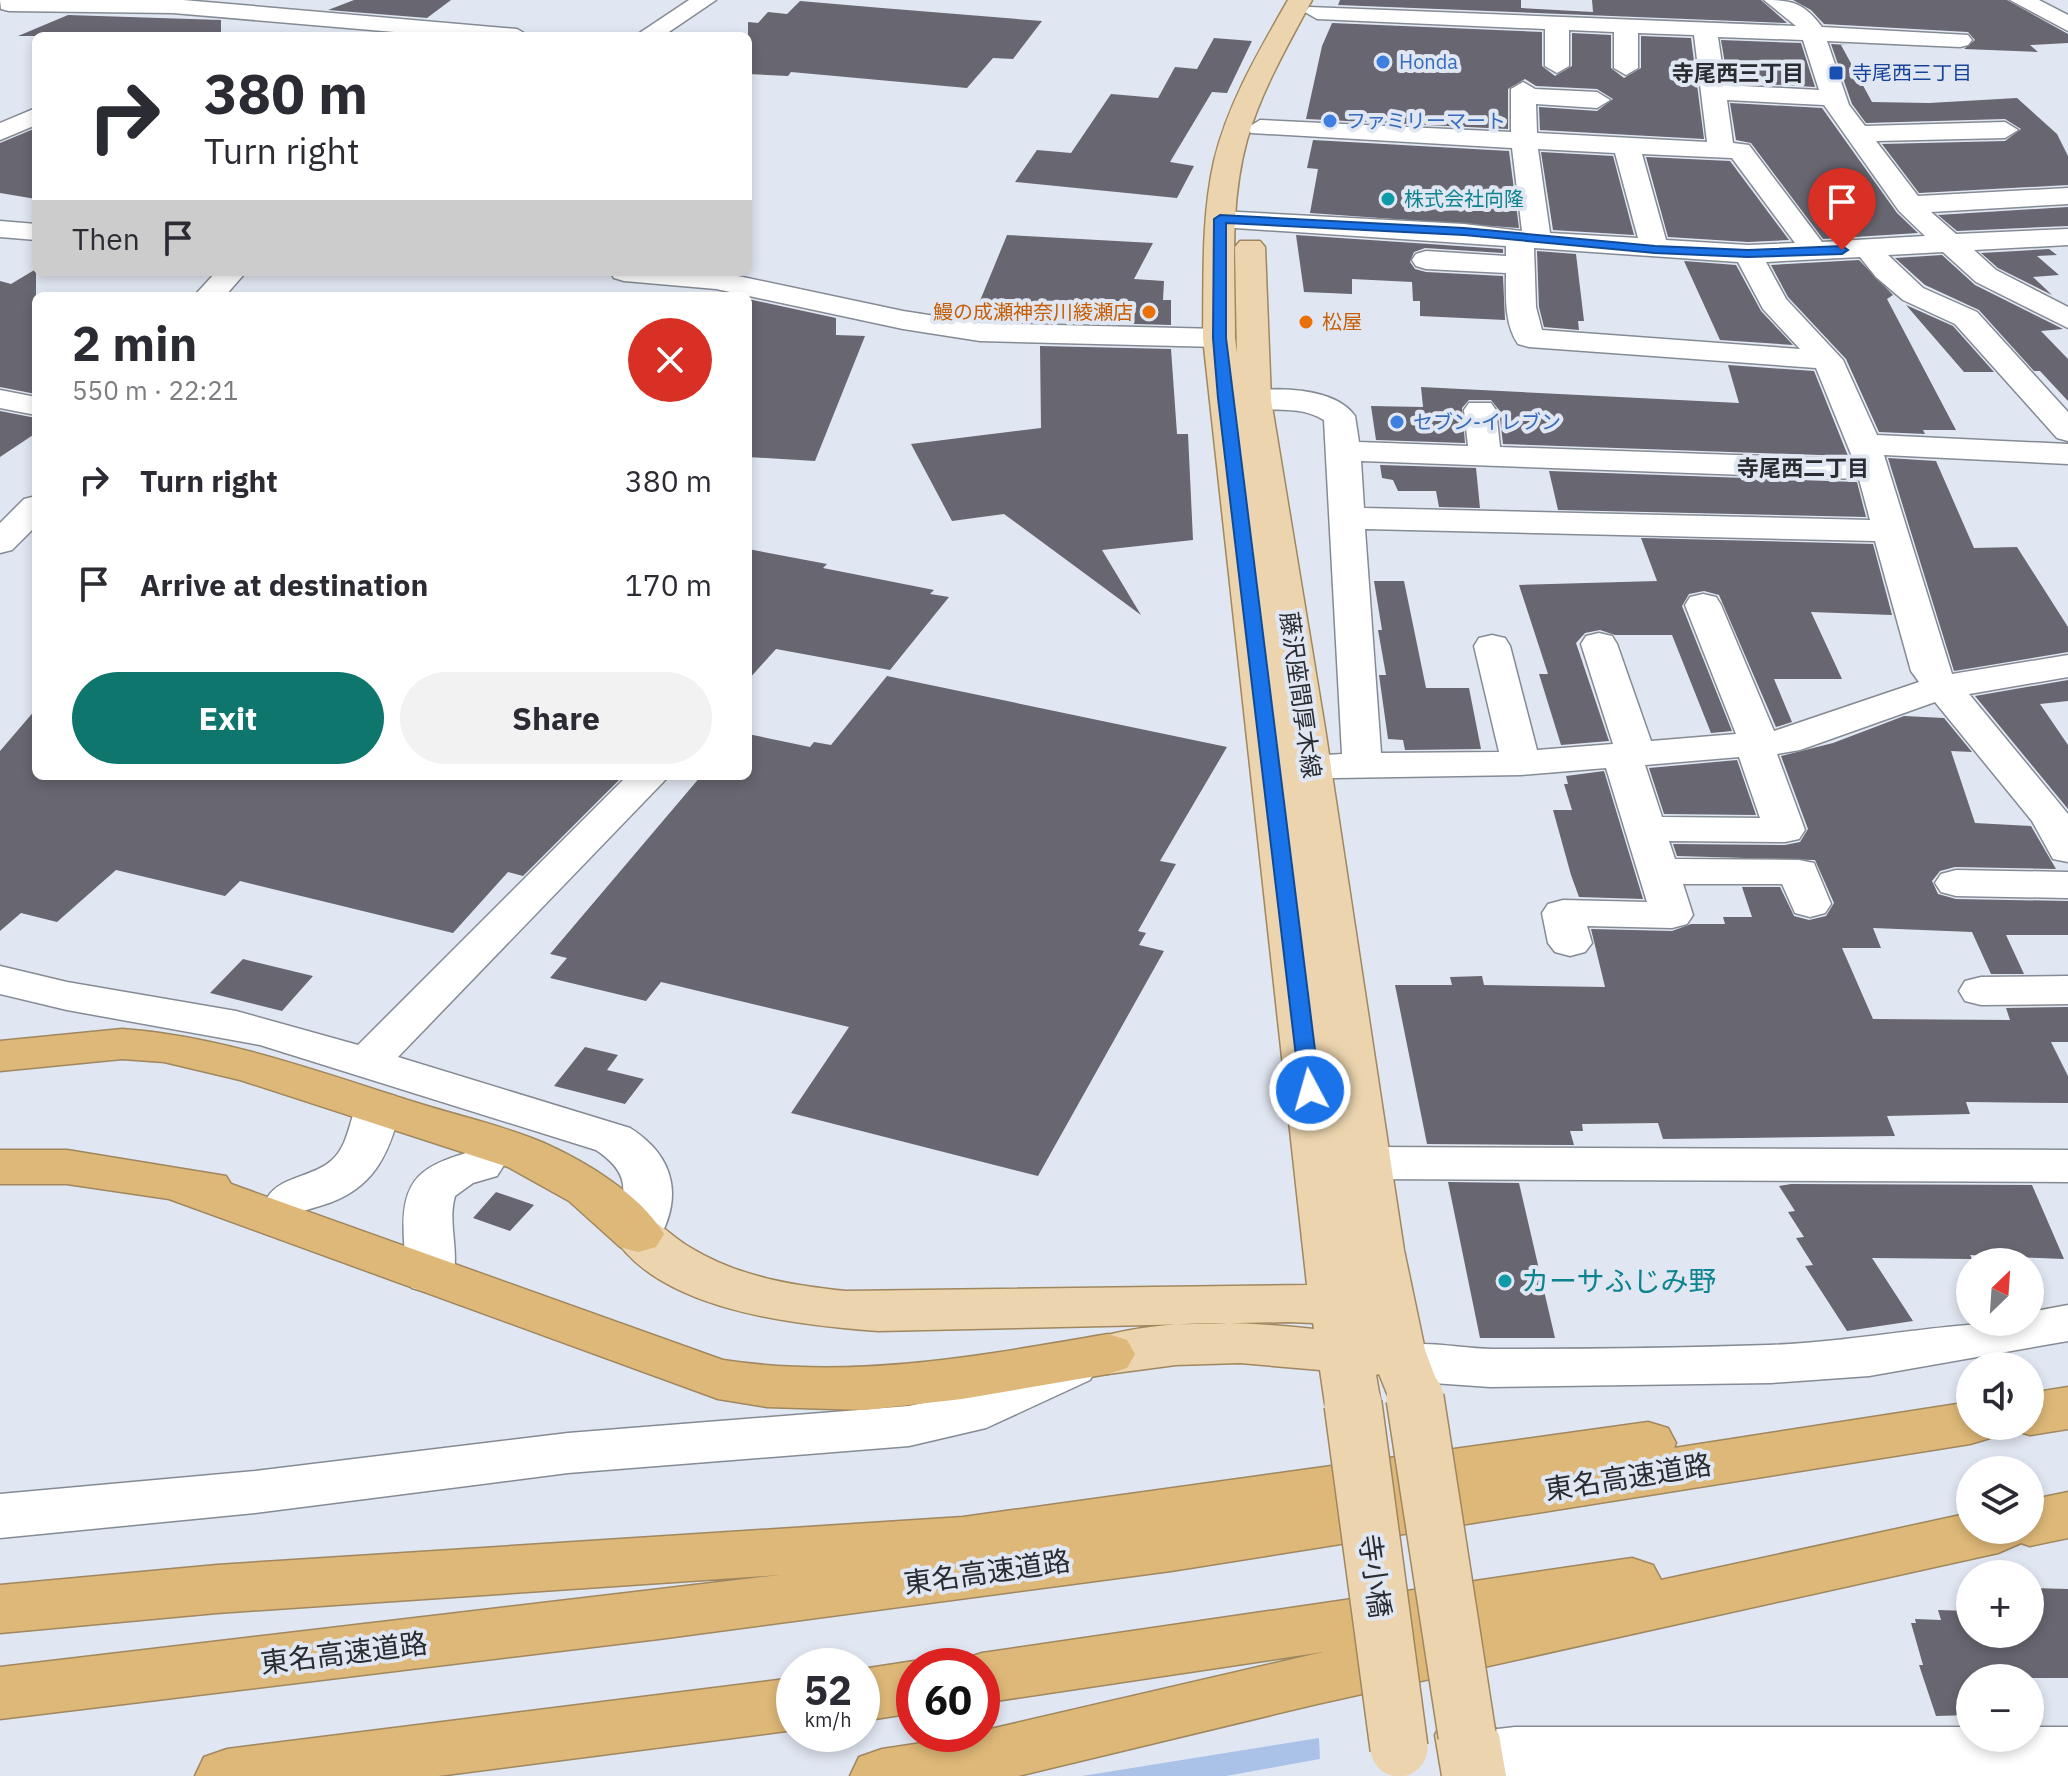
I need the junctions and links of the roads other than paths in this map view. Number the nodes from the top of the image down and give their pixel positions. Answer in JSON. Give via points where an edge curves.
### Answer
{"nodes":[{"id":1,"x":289,"y":0,"type":"edge"},
{"id":2,"x":705,"y":0,"type":"edge"},
{"id":3,"x":1775,"y":0,"type":"edge"},
{"id":4,"x":2021,"y":0,"type":"edge"},
{"id":5,"x":8,"y":4,"type":"edge"},
{"id":6,"x":1313,"y":4,"type":"edge"},
{"id":7,"x":1495,"y":10,"type":"edge"},
{"id":8,"x":258,"y":13,"type":"junction"},
{"id":9,"x":351,"y":21,"type":"junction"},
{"id":10,"x":1557,"y":23,"type":"junction"},
{"id":11,"x":1706,"y":23,"type":"junction"},
{"id":12,"x":2068,"y":24,"type":"edge"},
{"id":13,"x":1626,"y":26,"type":"junction"},
{"id":14,"x":218,"y":32,"type":"edge"},
{"id":15,"x":336,"y":32,"type":"edge"},
{"id":16,"x":418,"y":32,"type":"edge"},
{"id":17,"x":653,"y":32,"type":"edge"},
{"id":18,"x":1812,"y":35,"type":"junction"},
{"id":19,"x":1960,"y":40,"type":"dead end"},
{"id":20,"x":1490,"y":44,"type":"dead end"},
{"id":21,"x":1714,"y":92,"type":"junction"},
{"id":22,"x":1833,"y":98,"type":"junction"},
{"id":23,"x":0,"y":109,"type":"edge"},
{"id":24,"x":32,"y":114,"type":"edge"},
{"id":25,"x":32,"y":117,"type":"edge"},
{"id":26,"x":1260,"y":128,"type":"junction"},
{"id":27,"x":2005,"y":130,"type":"dead end"},
{"id":28,"x":0,"y":132,"type":"edge"},
{"id":29,"x":1858,"y":134,"type":"junction"},
{"id":30,"x":1524,"y":141,"type":"junction"},
{"id":31,"x":1613,"y":145,"type":"junction"},
{"id":32,"x":1721,"y":150,"type":"junction"},
{"id":33,"x":1254,"y":162,"type":"dead end"},
{"id":34,"x":2068,"y":196,"type":"edge"},
{"id":35,"x":1909,"y":205,"type":"junction"},
{"id":36,"x":1241,"y":209,"type":"junction"},
{"id":37,"x":0,"y":229,"type":"edge"},
{"id":38,"x":32,"y":232,"type":"edge"},
{"id":39,"x":2068,"y":237,"type":"edge"},
{"id":40,"x":1955,"y":246,"type":"junction"},
{"id":41,"x":1526,"y":248,"type":"junction"},
{"id":42,"x":1869,"y":249,"type":"junction"},
{"id":43,"x":1655,"y":250,"type":"junction"},
{"id":44,"x":1815,"y":251,"type":"junction"},
{"id":45,"x":1748,"y":254,"type":"junction"},
{"id":46,"x":1426,"y":260,"type":"dead end"},
{"id":47,"x":228,"y":276,"type":"edge"},
{"id":48,"x":670,"y":276,"type":"edge"},
{"id":49,"x":213,"y":292,"type":"edge"},
{"id":50,"x":2068,"y":319,"type":"edge"},
{"id":51,"x":1219,"y":338,"type":"junction"},
{"id":52,"x":1828,"y":360,"type":"junction"},
{"id":53,"x":0,"y":399,"type":"edge"},
{"id":54,"x":1254,"y":400,"type":"junction"},
{"id":55,"x":32,"y":405,"type":"edge"},
{"id":56,"x":1480,"y":410,"type":"dead end"},
{"id":57,"x":1539,"y":424,"type":"dead end"},
{"id":58,"x":1746,"y":431,"type":"dead end"},
{"id":59,"x":2068,"y":431,"type":"edge"},
{"id":60,"x":1344,"y":451,"type":"junction"},
{"id":61,"x":1485,"y":454,"type":"junction"},
{"id":62,"x":2068,"y":454,"type":"edge"},
{"id":63,"x":1546,"y":456,"type":"junction"},
{"id":64,"x":1868,"y":457,"type":"junction"},
{"id":65,"x":1753,"y":463,"type":"junction"},
{"id":66,"x":32,"y":510,"type":"edge"},
{"id":67,"x":1349,"y":518,"type":"junction"},
{"id":68,"x":1889,"y":531,"type":"junction"},
{"id":69,"x":0,"y":543,"type":"edge"},
{"id":70,"x":1703,"y":605,"type":"dead end"},
{"id":71,"x":1599,"y":644,"type":"dead end"},
{"id":72,"x":1492,"y":646,"type":"dead end"},
{"id":73,"x":2068,"y":666,"type":"edge"},
{"id":74,"x":1940,"y":687,"type":"junction"},
{"id":75,"x":1757,"y":745,"type":"junction"},
{"id":76,"x":1629,"y":754,"type":"junction"},
{"id":77,"x":1521,"y":763,"type":"junction"},
{"id":78,"x":1292,"y":767,"type":"junction"},
{"id":79,"x":1364,"y":767,"type":"junction"},
{"id":80,"x":646,"y":780,"type":"edge"},
{"id":81,"x":2062,"y":828,"type":"edge"},
{"id":82,"x":1648,"y":829,"type":"junction"},
{"id":83,"x":1660,"y":871,"type":"junction"},
{"id":84,"x":1956,"y":883,"type":"dead end"},
{"id":85,"x":2068,"y":885,"type":"edge"},
{"id":86,"x":1810,"y":904,"type":"dead end"},
{"id":87,"x":1564,"y":918,"type":"dead end"},
{"id":88,"x":0,"y":980,"type":"edge"},
{"id":89,"x":2068,"y":990,"type":"edge"},
{"id":90,"x":1981,"y":991,"type":"dead end"},
{"id":91,"x":22,"y":1053,"type":"edge"},
{"id":92,"x":372,"y":1101,"type":"junction"},
{"id":93,"x":1368,"y":1163,"type":"junction"},
{"id":94,"x":480,"y":1165,"type":"junction"},
{"id":95,"x":2068,"y":1166,"type":"edge"},
{"id":96,"x":0,"y":1167,"type":"edge"},
{"id":97,"x":178,"y":1184,"type":"junction"},
{"id":98,"x":291,"y":1198,"type":"junction"},
{"id":99,"x":625,"y":1221,"type":"junction"},
{"id":100,"x":431,"y":1261,"type":"junction"},
{"id":101,"x":2068,"y":1323,"type":"edge"},
{"id":102,"x":1108,"y":1354,"type":"junction"},
{"id":103,"x":1344,"y":1354,"type":"junction"},
{"id":104,"x":1406,"y":1370,"type":"junction"},
{"id":105,"x":2044,"y":1405,"type":"edge"},
{"id":106,"x":2068,"y":1405,"type":"edge"},
{"id":107,"x":1956,"y":1410,"type":"edge"},
{"id":108,"x":2044,"y":1411,"type":"edge"},
{"id":109,"x":1956,"y":1425,"type":"edge"},
{"id":110,"x":2068,"y":1509,"type":"edge"},
{"id":111,"x":2044,"y":1513,"type":"edge"},
{"id":112,"x":2068,"y":1515,"type":"edge"},
{"id":113,"x":0,"y":1516,"type":"edge"},
{"id":114,"x":2044,"y":1520,"type":"edge"},
{"id":115,"x":1956,"y":1527,"type":"edge"},
{"id":116,"x":1956,"y":1539,"type":"edge"},
{"id":117,"x":0,"y":1609,"type":"edge"},
{"id":118,"x":1000,"y":1675,"type":"edge"},
{"id":119,"x":0,"y":1693,"type":"edge"},
{"id":120,"x":776,"y":1706,"type":"edge"},
{"id":121,"x":1471,"y":1757,"type":"edge"},
{"id":122,"x":2062,"y":1761,"type":"edge"},
{"id":123,"x":1400,"y":1762,"type":"edge"},
{"id":124,"x":227,"y":1776,"type":"edge"},
{"id":125,"x":882,"y":1776,"type":"edge"}],
"edges":[{"from":1,"to":8,"type":"street"},
{"from":2,"to":17,"type":"street"},
{"from":3,"to":18,"type":"street","via":[[1805,20]]},
{"from":4,"to":12,"type":"street"},
{"from":5,"to":8,"type":"street"},
{"from":6,"to":7,"type":"street"},
{"from":6,"to":26,"type":"main road"},
{"from":6,"to":36,"type":"main road","name":"藤沢座間厚木線","via":[[1258,78],[1239,127],[1228,161]]},
{"from":7,"to":10,"type":"street"},
{"from":7,"to":20,"type":"street"},
{"from":8,"to":9,"type":"street"},
{"from":8,"to":14,"type":"street"},
{"from":9,"to":15,"type":"street"},
{"from":9,"to":16,"type":"street"},
{"from":10,"to":13,"type":"street"},
{"from":10,"to":13,"type":"street","via":[[1574,61],[1626,65]]},
{"from":11,"to":13,"type":"street"},
{"from":11,"to":18,"type":"street"},
{"from":11,"to":21,"type":"street"},
{"from":18,"to":19,"type":"street"},
{"from":18,"to":22,"type":"street"},
{"from":21,"to":22,"type":"street"},
{"from":21,"to":32,"type":"street"},
{"from":22,"to":29,"type":"street"},
{"from":23,"to":24,"type":"street"},
{"from":25,"to":28,"type":"street"},
{"from":26,"to":30,"type":"street"},
{"from":26,"to":33,"type":"main road"},
{"from":27,"to":29,"type":"street"},
{"from":29,"to":35,"type":"street"},
{"from":30,"to":31,"type":"street"},
{"from":30,"to":31,"type":"street","via":[[1523,93],[1597,107]]},
{"from":30,"to":41,"type":"street"},
{"from":31,"to":32,"type":"street"},
{"from":31,"to":43,"type":"street"},
{"from":32,"to":44,"type":"street","via":[[1740,151]]},
{"from":34,"to":35,"type":"street"},
{"from":35,"to":40,"type":"street"},
{"from":36,"to":41,"type":"street","via":[[1464,232]]},
{"from":36,"to":51,"type":"main road","name":"藤沢座間厚木線"},
{"from":36,"to":54,"type":"main road","name":"藤沢座間厚木線"},
{"from":37,"to":38,"type":"street"},
{"from":39,"to":40,"type":"street"},
{"from":40,"to":42,"type":"street"},
{"from":40,"to":50,"type":"street","via":[[1986,276]]},
{"from":41,"to":43,"type":"street"},
{"from":41,"to":46,"type":"street"},
{"from":41,"to":52,"type":"street","via":[[1521,307],[1529,338]]},
{"from":42,"to":44,"type":"street"},
{"from":42,"to":59,"type":"street","via":[[1913,294],[1966,318]]},
{"from":43,"to":45,"type":"street"},
{"from":44,"to":45,"type":"street"},
{"from":45,"to":52,"type":"street","via":[[1773,303]]},
{"from":47,"to":49,"type":"street"},
{"from":48,"to":51,"type":"street","via":[[783,291],[980,332]]},
{"from":51,"to":78,"type":"main road","name":"藤沢座間厚木線"},
{"from":52,"to":64,"type":"street"},
{"from":53,"to":55,"type":"street"},
{"from":54,"to":60,"type":"street","via":[[1330,408],[1339,416]]},
{"from":54,"to":78,"type":"main road","name":"藤沢座間厚木線"},
{"from":56,"to":61,"type":"street"},
{"from":57,"to":63,"type":"street"},
{"from":58,"to":65,"type":"street"},
{"from":60,"to":61,"type":"street"},
{"from":60,"to":67,"type":"street"},
{"from":61,"to":63,"type":"street"},
{"from":62,"to":64,"type":"street"},
{"from":63,"to":65,"type":"street","via":[[1644,444]]},
{"from":64,"to":65,"type":"street"},
{"from":64,"to":68,"type":"street"},
{"from":66,"to":69,"type":"street"},
{"from":67,"to":68,"type":"street"},
{"from":67,"to":79,"type":"street"},
{"from":68,"to":74,"type":"street","via":[[1930,671]]},
{"from":70,"to":75,"type":"street"},
{"from":71,"to":76,"type":"street"},
{"from":72,"to":77,"type":"street"},
{"from":73,"to":74,"type":"street"},
{"from":74,"to":75,"type":"street","via":[[1802,739]]},
{"from":74,"to":81,"type":"street"},
{"from":75,"to":76,"type":"street"},
{"from":75,"to":82,"type":"street","via":[[1785,830]]},
{"from":76,"to":77,"type":"street"},
{"from":76,"to":82,"type":"street"},
{"from":77,"to":79,"type":"street"},
{"from":78,"to":79,"type":"street"},
{"from":78,"to":93,"type":"main road","name":"藤沢座間厚木線"},
{"from":78,"to":103,"type":"main road","name":"藤沢座間厚木線"},
{"from":80,"to":92,"type":"street"},
{"from":82,"to":83,"type":"street"},
{"from":83,"to":86,"type":"street","via":[[1799,872]]},
{"from":83,"to":87,"type":"street","via":[[1672,915]]},
{"from":84,"to":85,"type":"street"},
{"from":88,"to":92,"type":"street","via":[[214,1019]]},
{"from":89,"to":90,"type":"street"},
{"from":91,"to":92,"type":"highway","via":[[122,1044],[164,1047]]},
{"from":92,"to":94,"type":"highway"},
{"from":92,"to":98,"type":"street","via":[[362,1161],[333,1184]]},
{"from":92,"to":99,"type":"highway","via":[[526,1155],[559,1171]]},
{"from":93,"to":95,"type":"street"},
{"from":93,"to":104,"type":"main road","name":"藤沢座間厚木線","via":[[1378,1250]]},
{"from":94,"to":99,"type":"highway","via":[[567,1185]]},
{"from":94,"to":100,"type":"street","via":[[450,1173],[427,1196]]},
{"from":96,"to":97,"type":"highway","via":[[67,1167]]},
{"from":97,"to":98,"type":"highway"},
{"from":97,"to":100,"type":"highway"},
{"from":98,"to":100,"type":"highway"},
{"from":99,"to":103,"type":"main road","via":[[654,1250],[714,1283],[792,1303],[891,1312],[1253,1302]]},
{"from":100,"to":102,"type":"highway","via":[[718,1379],[754,1386],[834,1392],[909,1387]]},
{"from":101,"to":104,"type":"street","via":[[1869,1357],[1771,1364]]},
{"from":102,"to":103,"type":"main road","via":[[1201,1341],[1290,1344]]},
{"from":102,"to":113,"type":"street","via":[[967,1414],[909,1426],[568,1453],[255,1492]]},
{"from":103,"to":104,"type":"main road"},
{"from":103,"to":123,"type":"main road","name":"寺小橋","bridge":true},
{"from":104,"to":121,"type":"main road","bridge":true},
{"from":105,"to":106,"type":"highway"},
{"from":106,"to":108,"type":"highway"},
{"from":107,"to":117,"type":"highway","via":[[1792,1423],[963,1540],[217,1589]]},
{"from":109,"to":119,"type":"highway","name":"東名高速道路","via":[[1155,1550]]},
{"from":110,"to":111,"type":"highway"},
{"from":112,"to":114,"type":"highway"},
{"from":115,"to":118,"type":"highway","via":[[1627,1583]]},
{"from":116,"to":125,"type":"highway","via":[[951,1765]]},
{"from":120,"to":124,"type":"highway"},
{"from":121,"to":122,"type":"street","via":[[1515,1753]]}]}
